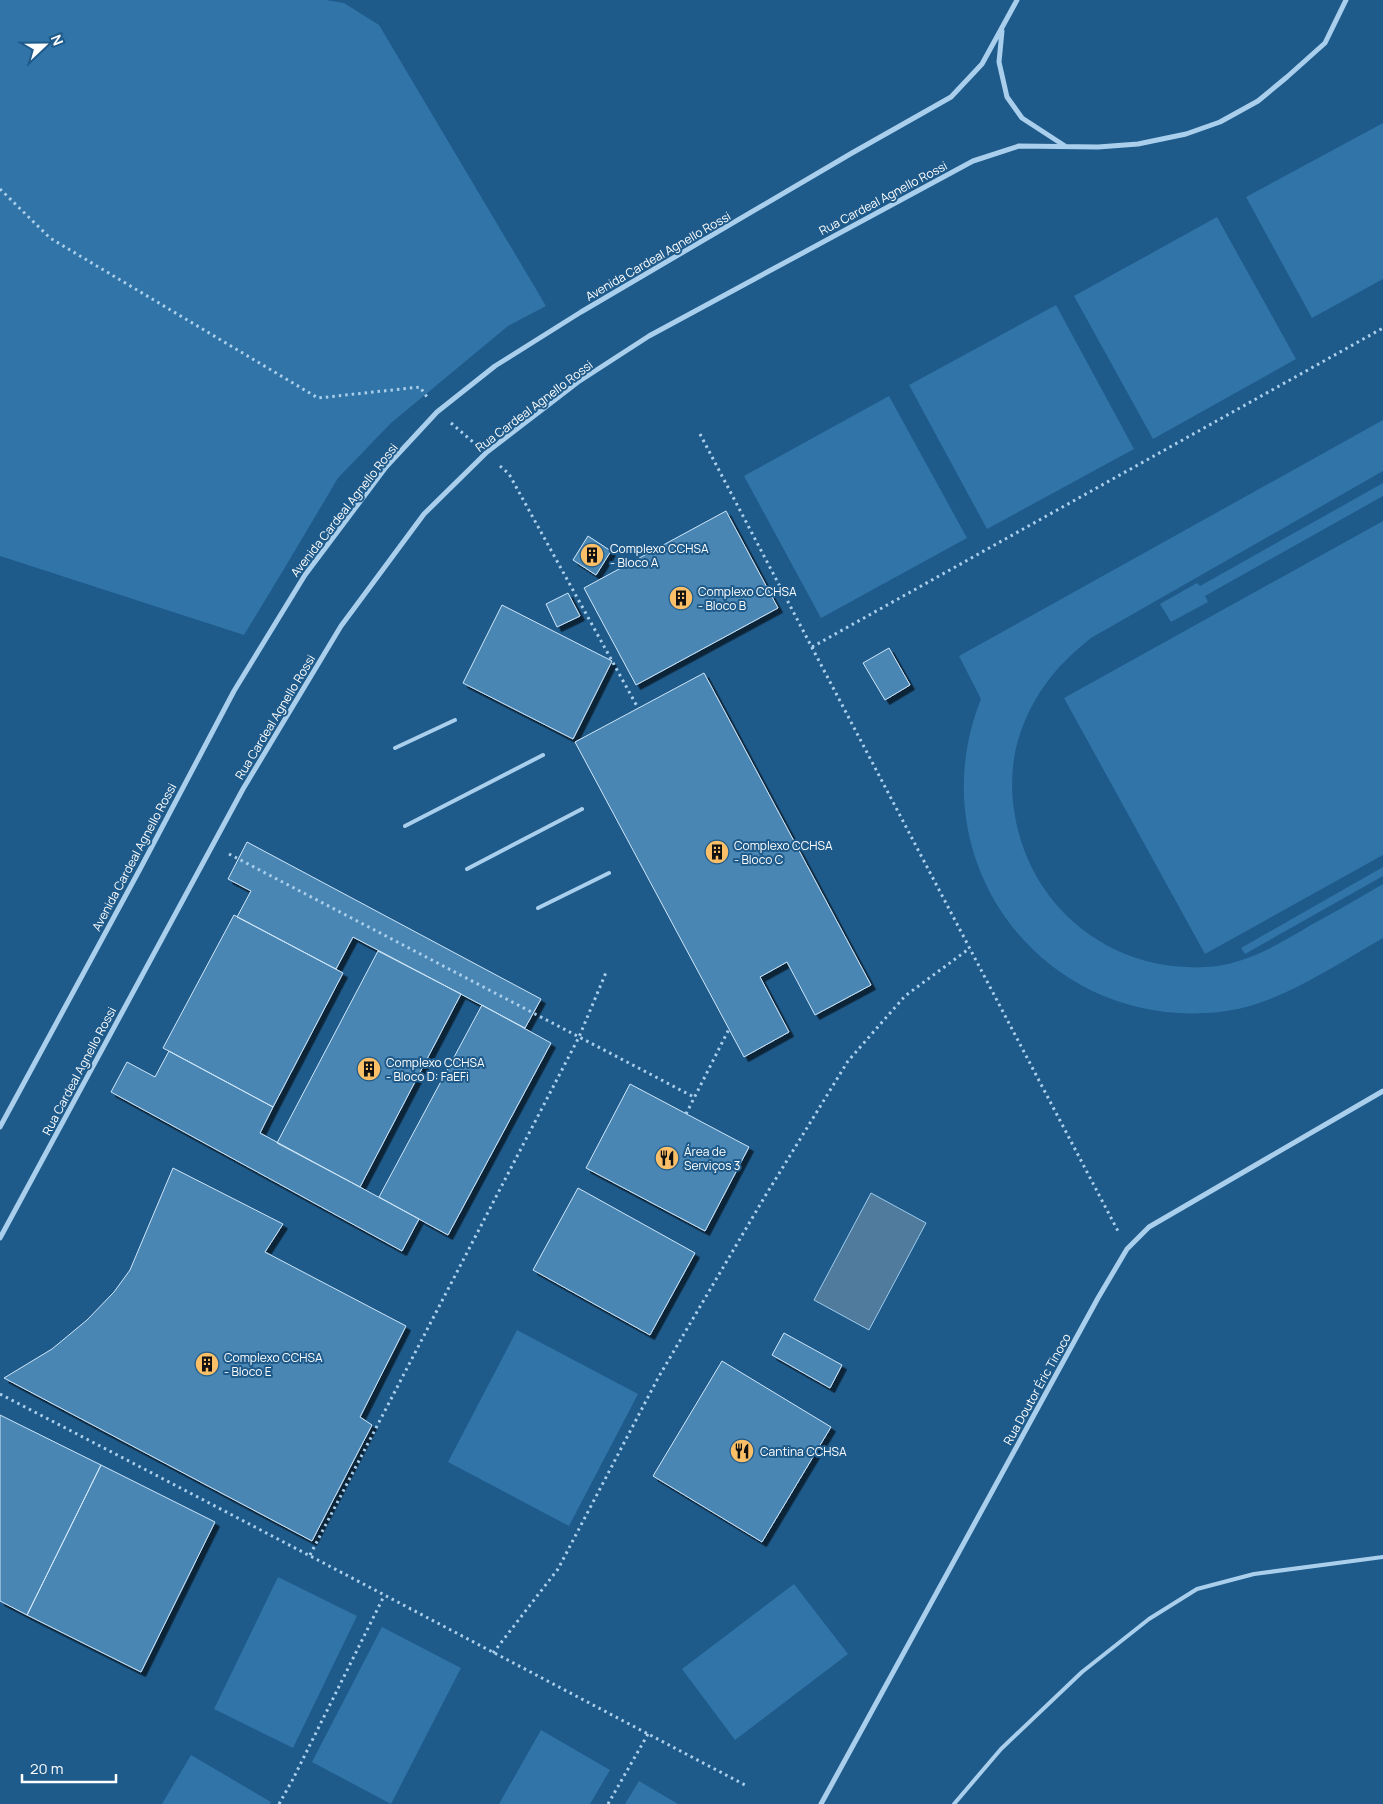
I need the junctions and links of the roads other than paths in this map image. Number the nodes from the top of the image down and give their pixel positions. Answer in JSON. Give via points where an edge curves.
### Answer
{"nodes":[{"id":1,"x":1017,"y":0,"type":"edge"},
{"id":2,"x":1346,"y":0,"type":"edge"},
{"id":3,"x":1003,"y":28,"type":"junction"},
{"id":4,"x":1065,"y":146,"type":"junction"},
{"id":5,"x":455,"y":720,"type":"dead end"},
{"id":6,"x":395,"y":748,"type":"dead end"},
{"id":7,"x":543,"y":755,"type":"dead end"},
{"id":8,"x":582,"y":809,"type":"dead end"},
{"id":9,"x":405,"y":826,"type":"dead end"},
{"id":10,"x":467,"y":869,"type":"dead end"},
{"id":11,"x":609,"y":872,"type":"dead end"},
{"id":12,"x":538,"y":908,"type":"dead end"},
{"id":13,"x":1383,"y":1090,"type":"edge"},
{"id":14,"x":0,"y":1127,"type":"edge"},
{"id":15,"x":0,"y":1238,"type":"edge"},
{"id":16,"x":1383,"y":1557,"type":"edge"},
{"id":17,"x":821,"y":1804,"type":"edge"},
{"id":18,"x":954,"y":1804,"type":"edge"}],
"edges":[{"from":1,"to":3,"type":"street","name":"Avenida Cardeal Agnello Rossi"},
{"from":2,"to":4,"type":"street","name":"Rua Cardeal Agnello Rossi","via":[[1325,43],[1258,101],[1220,122],[1186,134],[1138,144]]},
{"from":3,"to":4,"type":"street","via":[[999,62],[1007,97],[1022,118]]},
{"from":3,"to":14,"type":"street","name":"Avenida Cardeal Agnello Rossi","via":[[982,64],[952,97],[573,317],[495,366],[437,412],[386,467],[304,575],[234,690]]},
{"from":4,"to":15,"type":"street","name":"Rua Cardeal Agnello Rossi","via":[[1019,146],[973,161],[649,336],[578,382],[486,452],[424,514],[341,626],[243,789]]},
{"from":5,"to":6,"type":"lane"},
{"from":7,"to":9,"type":"lane"},
{"from":8,"to":10,"type":"lane"},
{"from":11,"to":12,"type":"lane"},
{"from":13,"to":17,"type":"street","name":"Rua Doutor Éric Tinoco","via":[[1149,1227],[1127,1249]]},
{"from":16,"to":18,"type":"lane","via":[[1254,1574],[1198,1589],[1148,1619],[1082,1672],[1001,1749]]}]}
